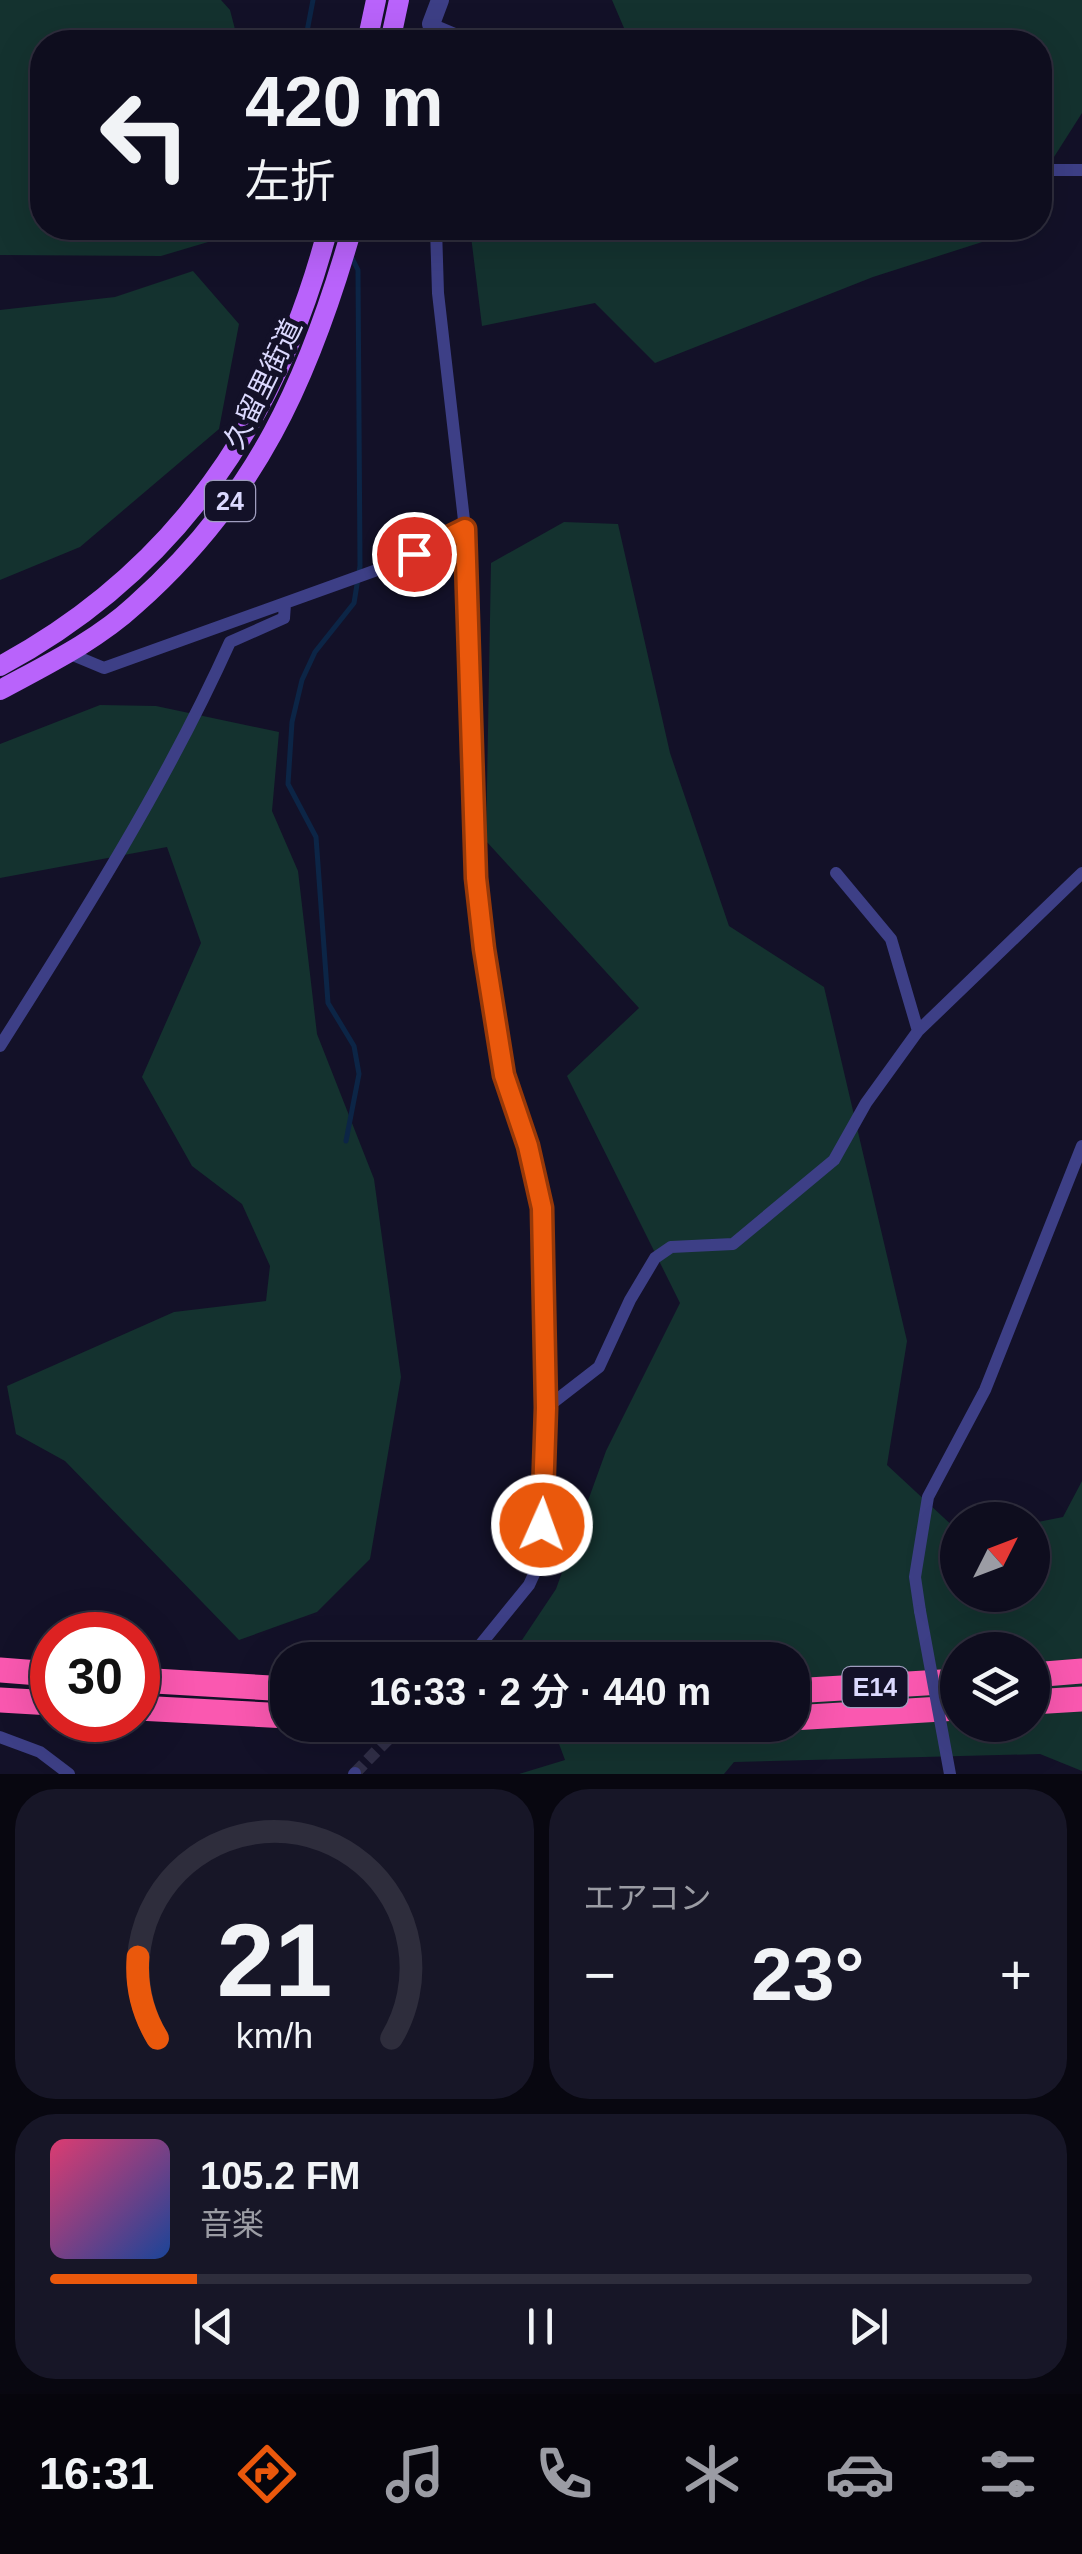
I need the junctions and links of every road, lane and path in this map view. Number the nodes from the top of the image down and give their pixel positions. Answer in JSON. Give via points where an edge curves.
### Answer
{"nodes":[{"id":1,"x":376,"y":0,"type":"edge"},
{"id":2,"x":399,"y":0,"type":"edge"},
{"id":3,"x":440,"y":0,"type":"edge"},
{"id":4,"x":370,"y":30,"type":"edge"},
{"id":5,"x":393,"y":30,"type":"edge"},
{"id":6,"x":432,"y":30,"type":"edge"},
{"id":7,"x":1052,"y":170,"type":"edge"},
{"id":8,"x":1082,"y":170,"type":"edge"},
{"id":9,"x":324,"y":240,"type":"edge"},
{"id":10,"x":348,"y":240,"type":"edge"},
{"id":11,"x":436,"y":240,"type":"edge"},
{"id":12,"x":465,"y":529,"type":"junction"},
{"id":13,"x":284,"y":604,"type":"junction"},
{"id":14,"x":68,"y":654,"type":"junction"},
{"id":15,"x":0,"y":666,"type":"edge"},
{"id":16,"x":0,"y":690,"type":"edge"},
{"id":17,"x":836,"y":872,"type":"dead end"},
{"id":18,"x":1082,"y":872,"type":"edge"},
{"id":19,"x":918,"y":1031,"type":"junction"},
{"id":20,"x":0,"y":1046,"type":"edge"},
{"id":21,"x":1082,"y":1146,"type":"edge"},
{"id":22,"x":546,"y":1408,"type":"junction"},
{"id":23,"x":483,"y":1642,"type":"tunnel mouth"},
{"id":24,"x":0,"y":1670,"type":"edge"},
{"id":25,"x":1082,"y":1671,"type":"edge"},
{"id":26,"x":30,"y":1672,"type":"edge"},
{"id":27,"x":1050,"y":1674,"type":"edge"},
{"id":28,"x":160,"y":1681,"type":"edge"},
{"id":29,"x":940,"y":1682,"type":"edge"},
{"id":30,"x":270,"y":1689,"type":"edge"},
{"id":31,"x":810,"y":1690,"type":"edge"},
{"id":32,"x":1082,"y":1698,"type":"edge"},
{"id":33,"x":0,"y":1700,"type":"edge"},
{"id":34,"x":1050,"y":1701,"type":"edge"},
{"id":35,"x":30,"y":1702,"type":"edge"},
{"id":36,"x":160,"y":1709,"type":"edge"},
{"id":37,"x":940,"y":1709,"type":"edge"},
{"id":38,"x":270,"y":1715,"type":"edge"},
{"id":39,"x":810,"y":1717,"type":"edge"},
{"id":40,"x":0,"y":1737,"type":"edge"},
{"id":41,"x":68,"y":1774,"type":"edge"},
{"id":42,"x":950,"y":1774,"type":"edge"}],
"edges":[{"from":1,"to":4,"type":"main road"},
{"from":2,"to":5,"type":"main road"},
{"from":3,"to":6,"type":"street"},
{"from":7,"to":8,"type":"street"},
{"from":9,"to":15,"type":"main road","name":"久留里街道","number":"24","via":[[290,346],[232,458],[155,552],[113,590],[51,638]]},
{"from":10,"to":14,"type":"main road","name":"久留里街道","number":"24","via":[[311,358],[252,470],[174,567],[133,608]]},
{"from":11,"to":12,"type":"street"},
{"from":12,"to":13,"type":"street"},
{"from":12,"to":22,"type":"street","via":[[476,878],[504,1075],[542,1208]]},
{"from":13,"to":14,"type":"street","via":[[104,668]]},
{"from":13,"to":20,"type":"street","via":[[284,618],[230,642],[114,867]]},
{"from":14,"to":16,"type":"main road","name":"久留里街道","number":"24"},
{"from":17,"to":19,"type":"street","via":[[890,939]]},
{"from":18,"to":19,"type":"street"},
{"from":19,"to":22,"type":"street","via":[[834,1160],[733,1244],[671,1247],[655,1258],[599,1367]]},
{"from":21,"to":42,"type":"street","bridge":true,"via":[[986,1390],[928,1497],[915,1576]]},
{"from":22,"to":23,"type":"street","via":[[540,1561]]},
{"from":24,"to":26,"type":"highway"},
{"from":25,"to":27,"type":"highway"},
{"from":28,"to":30,"type":"highway"},
{"from":29,"to":31,"type":"highway","number":"E14"},
{"from":32,"to":34,"type":"highway"},
{"from":33,"to":35,"type":"highway"},
{"from":36,"to":38,"type":"highway"},
{"from":37,"to":39,"type":"highway","number":"E14"},
{"from":40,"to":41,"type":"street","via":[[40,1752]]}]}
